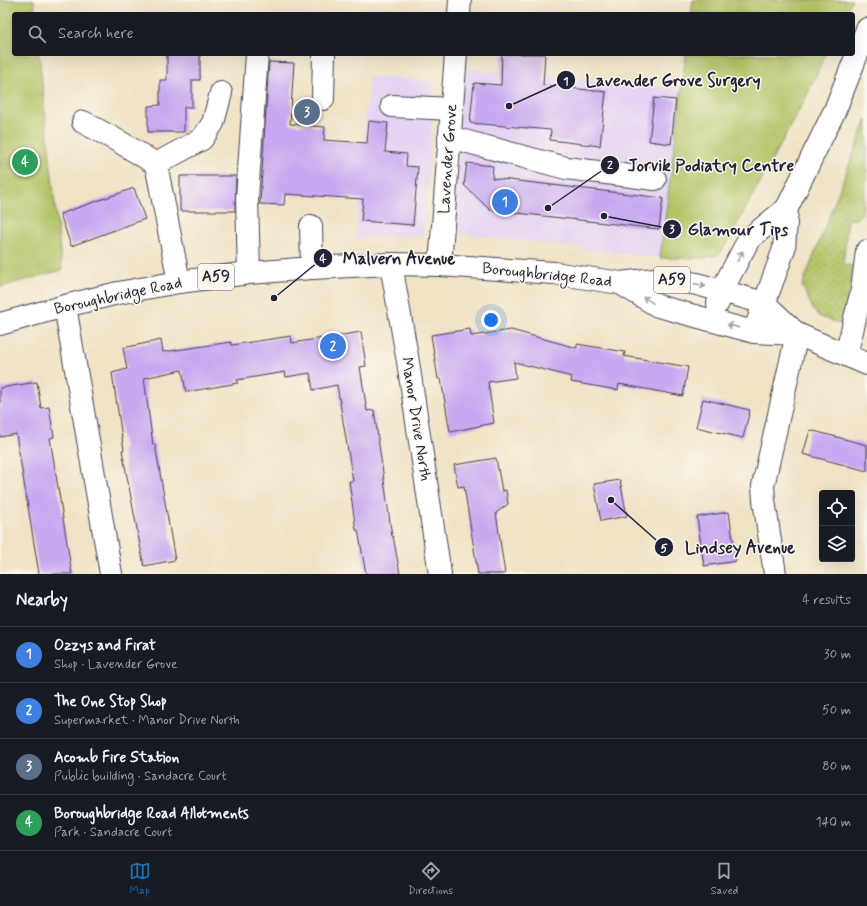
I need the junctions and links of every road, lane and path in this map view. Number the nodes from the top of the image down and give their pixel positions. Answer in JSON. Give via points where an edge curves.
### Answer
{"nodes":[{"id":1,"x":460,"y":0,"type":"edge"},
{"id":2,"x":459,"y":12,"type":"edge"},
{"id":3,"x":867,"y":28,"type":"edge"},
{"id":4,"x":258,"y":56,"type":"edge"},
{"id":5,"x":324,"y":56,"type":"edge"},
{"id":6,"x":456,"y":56,"type":"edge"},
{"id":7,"x":221,"y":93,"type":"dead end"},
{"id":8,"x":323,"y":99,"type":"dead end"},
{"id":9,"x":392,"y":106,"type":"dead end"},
{"id":10,"x":451,"y":110,"type":"junction"},
{"id":11,"x":83,"y":122,"type":"dead end"},
{"id":12,"x":449,"y":137,"type":"junction"},
{"id":13,"x":156,"y":164,"type":"junction"},
{"id":14,"x":655,"y":179,"type":"dead end"},
{"id":15,"x":787,"y":208,"type":"junction"},
{"id":16,"x":311,"y":226,"type":"dead end"},
{"id":17,"x":867,"y":251,"type":"edge"},
{"id":18,"x":391,"y":264,"type":"junction"},
{"id":19,"x":440,"y":265,"type":"junction"},
{"id":20,"x":312,"y":268,"type":"junction"},
{"id":21,"x":249,"y":273,"type":"junction"},
{"id":22,"x":179,"y":282,"type":"junction"},
{"id":23,"x":620,"y":283,"type":"junction"},
{"id":24,"x":722,"y":290,"type":"junction"},
{"id":25,"x":764,"y":303,"type":"junction"},
{"id":26,"x":64,"y":306,"type":"junction"},
{"id":27,"x":712,"y":320,"type":"junction"},
{"id":28,"x":0,"y":324,"type":"edge"},
{"id":29,"x":754,"y":332,"type":"junction"},
{"id":30,"x":797,"y":334,"type":"junction"},
{"id":31,"x":846,"y":356,"type":"junction"},
{"id":32,"x":867,"y":364,"type":"edge"},
{"id":33,"x":111,"y":574,"type":"edge"},
{"id":34,"x":440,"y":574,"type":"edge"},
{"id":35,"x":775,"y":574,"type":"edge"}],
"edges":[{"from":1,"to":2,"type":"main road"},
{"from":3,"to":15,"type":"main road","via":[[835,110]]},
{"from":4,"to":21,"type":"main road","via":[[247,198]]},
{"from":5,"to":8,"type":"main road"},
{"from":6,"to":10,"type":"main road","name":"Lavender Grove"},
{"from":7,"to":13,"type":"main road","via":[[213,123],[202,139]]},
{"from":9,"to":10,"type":"main road"},
{"from":10,"to":12,"type":"main road","name":"Lavender Grove"},
{"from":11,"to":13,"type":"main road"},
{"from":12,"to":14,"type":"main road","via":[[566,168]]},
{"from":12,"to":19,"type":"main road","name":"Lavender Grove"},
{"from":13,"to":22,"type":"main road"},
{"from":24,"to":15,"type":"main road","one_way":true,"via":[[749,239]]},
{"from":15,"to":25,"type":"main road","via":[[784,249]]},
{"from":16,"to":20,"type":"main road"},
{"from":17,"to":31,"type":"main road","via":[[862,290]]},
{"from":18,"to":19,"type":"main road","name":"Boroughbridge Road","number":"A59"},
{"from":18,"to":20,"type":"main road","name":"Boroughbridge Road","number":"A59"},
{"from":18,"to":34,"type":"main road","name":"Manor Drive North"},
{"from":19,"to":23,"type":"main road","name":"Boroughbridge Road","number":"A59","via":[[554,273]]},
{"from":20,"to":21,"type":"main road","name":"Boroughbridge Road","number":"A59"},
{"from":21,"to":22,"type":"main road","name":"Boroughbridge Road","number":"A59"},
{"from":22,"to":26,"type":"main road","name":"Boroughbridge Road","number":"A59"},
{"from":23,"to":24,"type":"main road","name":"Boroughbridge Road","number":"A59","one_way":true,"via":[[663,278]]},
{"from":27,"to":23,"type":"main road","name":"Boroughbridge Road","number":"A59","one_way":true,"via":[[658,306]]},
{"from":24,"to":25,"type":"main road","name":"Boroughbridge Road","number":"A59"},
{"from":24,"to":27,"type":"main road"},
{"from":25,"to":29,"type":"main road"},
{"from":25,"to":30,"type":"main road","name":"Boroughbridge Road","number":"A59"},
{"from":26,"to":28,"type":"main road","name":"Boroughbridge Road","number":"A59"},
{"from":26,"to":33,"type":"main road"},
{"from":29,"to":27,"type":"main road","name":"Boroughbridge Road","number":"A59","one_way":true},
{"from":29,"to":30,"type":"main road","name":"Boroughbridge Road","number":"A59"},
{"from":30,"to":31,"type":"main road","name":"Boroughbridge Road","number":"A59"},
{"from":30,"to":35,"type":"main road","via":[[763,486]]},
{"from":31,"to":32,"type":"main road","name":"Boroughbridge Road","number":"A59"}]}
